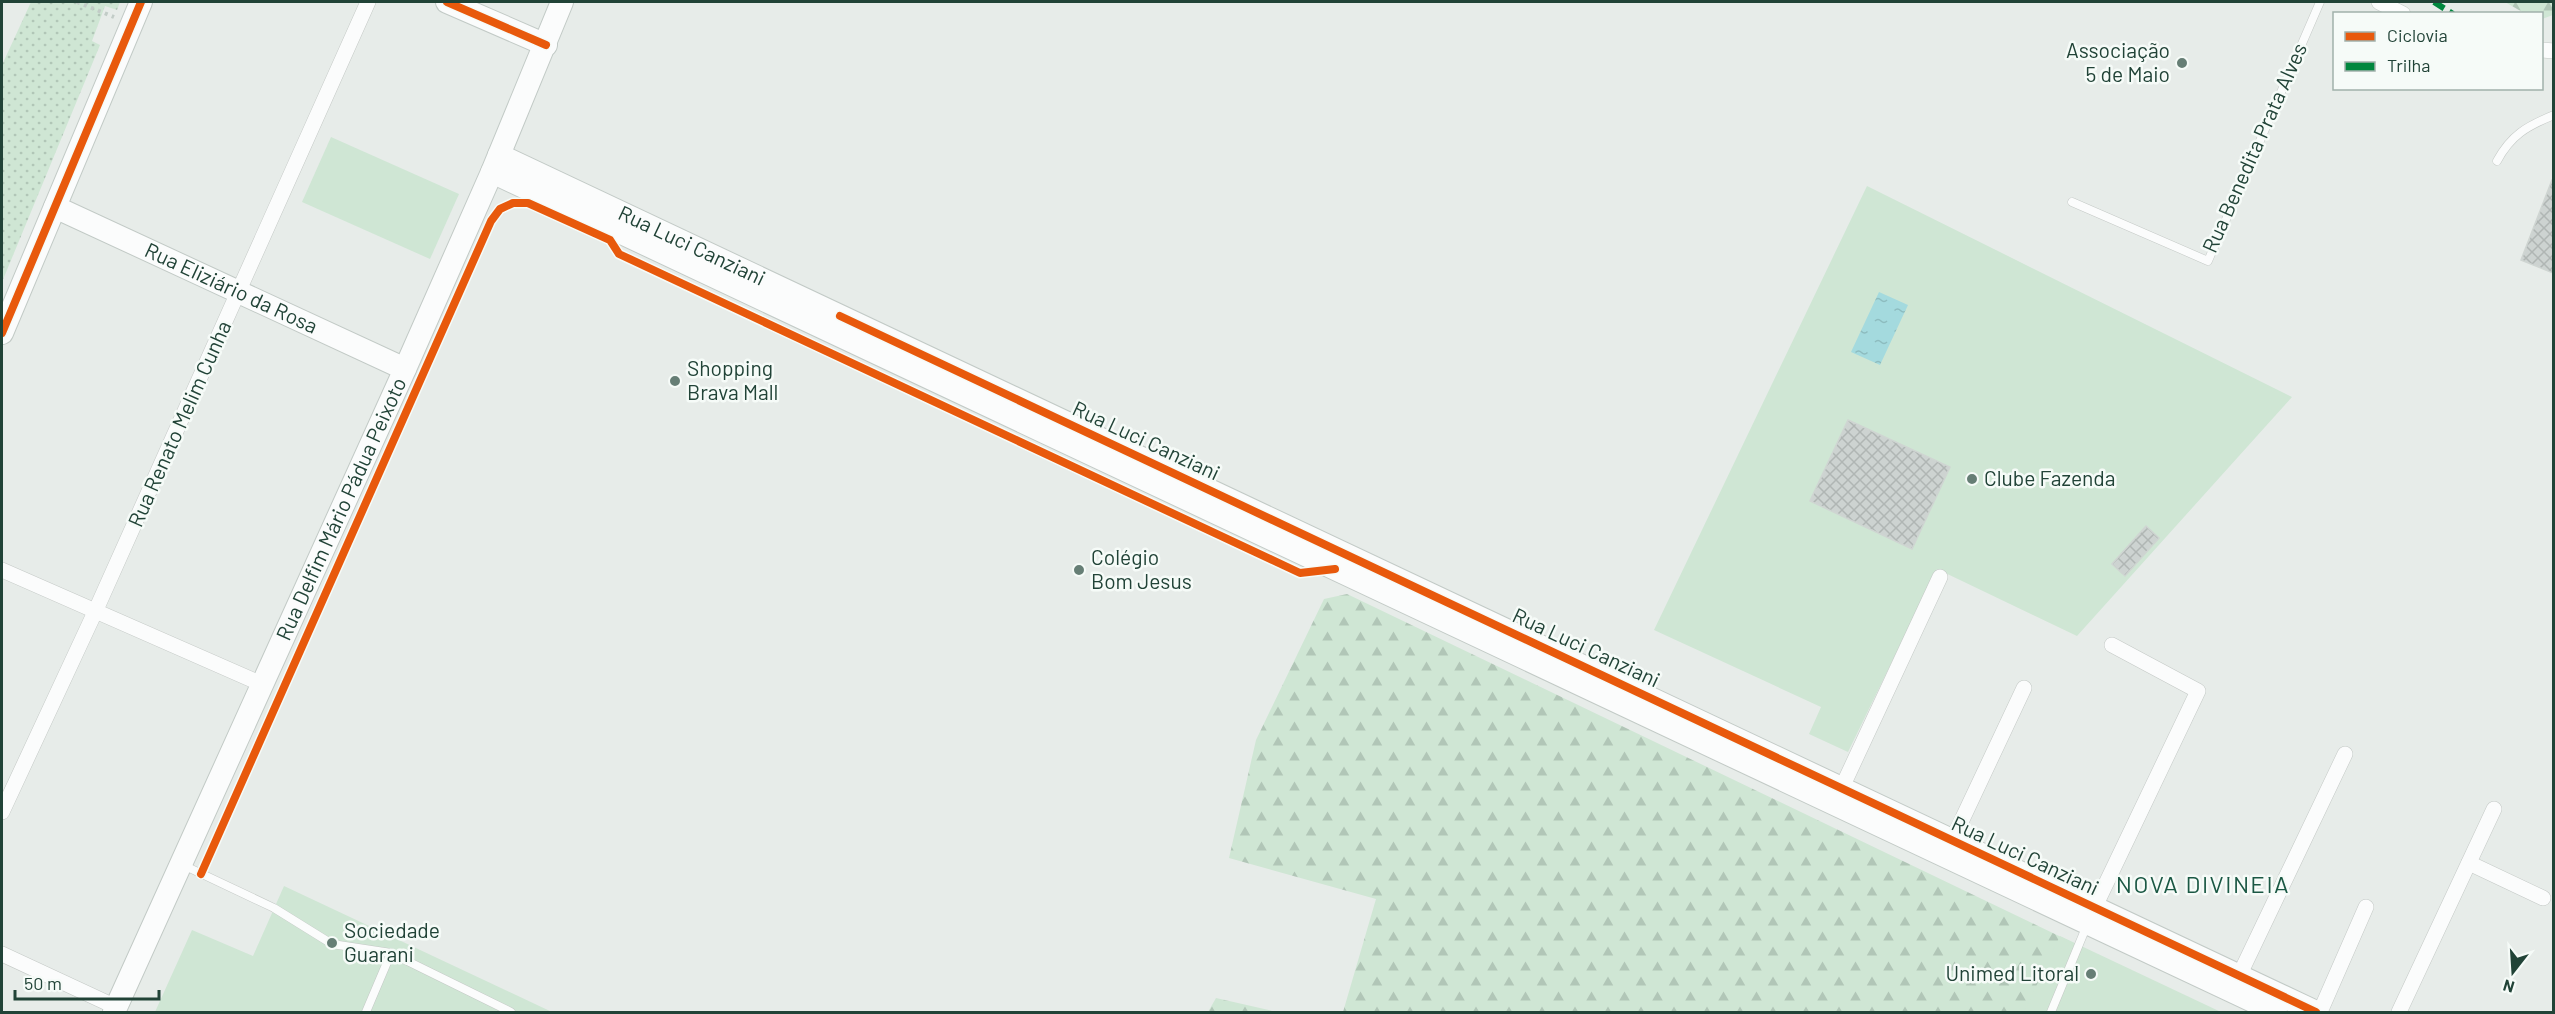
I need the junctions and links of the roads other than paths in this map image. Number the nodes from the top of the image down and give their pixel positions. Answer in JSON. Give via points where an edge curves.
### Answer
{"nodes":[{"id":1,"x":141,"y":2,"type":"edge"},
{"id":2,"x":368,"y":2,"type":"edge"},
{"id":3,"x":447,"y":2,"type":"edge"},
{"id":4,"x":562,"y":2,"type":"edge"},
{"id":5,"x":2320,"y":2,"type":"edge"},
{"id":6,"x":2379,"y":2,"type":"edge"},
{"id":7,"x":2399,"y":12,"type":"edge"},
{"id":8,"x":546,"y":45,"type":"junction"},
{"id":9,"x":2553,"y":115,"type":"edge"},
{"id":10,"x":2497,"y":161,"type":"dead end"},
{"id":11,"x":495,"y":163,"type":"junction"},
{"id":12,"x":2072,"y":202,"type":"dead end"},
{"id":13,"x":55,"y":207,"type":"junction"},
{"id":14,"x":240,"y":291,"type":"junction"},
{"id":15,"x":2,"y":333,"type":"edge"},
{"id":16,"x":405,"y":369,"type":"junction"},
{"id":17,"x":2,"y":570,"type":"edge"},
{"id":18,"x":1940,"y":577,"type":"dead end"},
{"id":19,"x":95,"y":612,"type":"junction"},
{"id":20,"x":2112,"y":645,"type":"dead end"},
{"id":21,"x":264,"y":685,"type":"junction"},
{"id":22,"x":2024,"y":688,"type":"dead end"},
{"id":23,"x":2345,"y":754,"type":"dead end"},
{"id":24,"x":1838,"y":797,"type":"junction"},
{"id":25,"x":2494,"y":809,"type":"dead end"},
{"id":26,"x":2,"y":812,"type":"edge"},
{"id":27,"x":1952,"y":841,"type":"junction"},
{"id":28,"x":2469,"y":863,"type":"junction"},
{"id":29,"x":181,"y":864,"type":"junction"},
{"id":30,"x":2543,"y":898,"type":"dead end"},
{"id":31,"x":2366,"y":907,"type":"dead end"},
{"id":32,"x":2091,"y":916,"type":"junction"},
{"id":33,"x":391,"y":953,"type":"junction"},
{"id":34,"x":2,"y":954,"type":"edge"},
{"id":35,"x":2239,"y":976,"type":"junction"},
{"id":36,"x":115,"y":1010,"type":"edge"},
{"id":37,"x":366,"y":1012,"type":"edge"},
{"id":38,"x":511,"y":1012,"type":"edge"},
{"id":39,"x":2051,"y":1012,"type":"edge"},
{"id":40,"x":2276,"y":1012,"type":"edge"},
{"id":41,"x":2316,"y":1012,"type":"edge"},
{"id":42,"x":2320,"y":1012,"type":"edge"},
{"id":43,"x":2399,"y":1012,"type":"edge"}],
"edges":[{"from":1,"to":13,"type":"main road"},
{"from":2,"to":14,"type":"street","name":"Rua Renato Melim Cunha"},
{"from":3,"to":8,"type":"main road"},
{"from":4,"to":8,"type":"main road","name":"Rua Delfim Mário Pádua Peixoto"},
{"from":5,"to":12,"type":"lane","name":"Rua Benedita Prata Alves","via":[[2208,261]]},
{"from":6,"to":7,"type":"street"},
{"from":8,"to":11,"type":"main road","name":"Rua Delfim Mário Pádua Peixoto"},
{"from":9,"to":10,"type":"lane","via":[[2526,127]]},
{"from":11,"to":16,"type":"main road","name":"Rua Delfim Mário Pádua Peixoto"},
{"from":11,"to":24,"type":"main road","name":"Rua Luci Canziani"},
{"from":13,"to":14,"type":"main road","name":"Rua Eliziário da Rosa"},
{"from":13,"to":15,"type":"main road"},
{"from":14,"to":16,"type":"main road","name":"Rua Eliziário da Rosa"},
{"from":14,"to":19,"type":"street","name":"Rua Renato Melim Cunha"},
{"from":16,"to":21,"type":"main road","name":"Rua Delfim Mário Pádua Peixoto"},
{"from":17,"to":19,"type":"street"},
{"from":18,"to":24,"type":"street"},
{"from":19,"to":21,"type":"street"},
{"from":19,"to":26,"type":"street","name":"Rua Renato Melim Cunha"},
{"from":20,"to":32,"type":"street","via":[[2198,691]]},
{"from":21,"to":29,"type":"main road","name":"Rua Delfim Mário Pádua Peixoto"},
{"from":22,"to":27,"type":"street"},
{"from":23,"to":35,"type":"street"},
{"from":24,"to":27,"type":"main road","name":"Rua Luci Canziani"},
{"from":24,"to":32,"type":"main road","name":"Rua Luci Canziani"},
{"from":25,"to":28,"type":"street"},
{"from":27,"to":32,"type":"main road","name":"Rua Luci Canziani"},
{"from":28,"to":30,"type":"street"},
{"from":28,"to":43,"type":"street"},
{"from":29,"to":33,"type":"lane","via":[[274,908],[332,944]]},
{"from":29,"to":36,"type":"main road","name":"Rua Delfim Mário Pádua Peixoto"},
{"from":31,"to":42,"type":"street"},
{"from":32,"to":35,"type":"main road","name":"Rua Luci Canziani"},
{"from":32,"to":39,"type":"lane"},
{"from":32,"to":40,"type":"main road","name":"Rua Luci Canziani"},
{"from":33,"to":37,"type":"lane"},
{"from":33,"to":38,"type":"lane"},
{"from":34,"to":36,"type":"street"},
{"from":35,"to":41,"type":"main road","name":"Rua Luci Canziani"}]}
